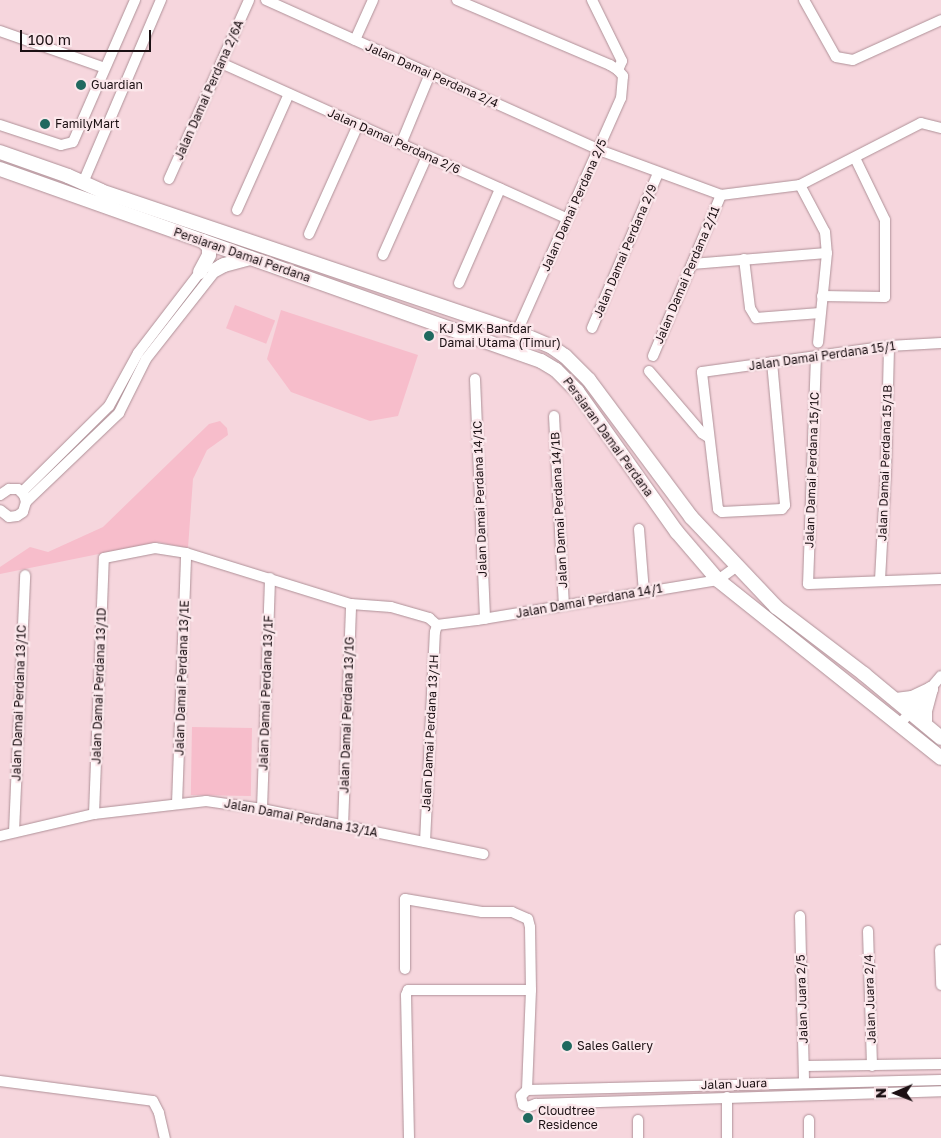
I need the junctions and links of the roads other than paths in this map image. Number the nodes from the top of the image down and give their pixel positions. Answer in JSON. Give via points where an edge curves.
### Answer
{"nodes":[{"id":1,"x":135,"y":0,"type":"edge"},
{"id":2,"x":161,"y":0,"type":"edge"},
{"id":3,"x":249,"y":0,"type":"edge"},
{"id":4,"x":266,"y":0,"type":"edge"},
{"id":5,"x":373,"y":0,"type":"edge"},
{"id":6,"x":457,"y":0,"type":"edge"},
{"id":7,"x":592,"y":0,"type":"edge"},
{"id":8,"x":804,"y":0,"type":"edge"},
{"id":9,"x":941,"y":20,"type":"edge"},
{"id":10,"x":0,"y":31,"type":"edge"},
{"id":11,"x":355,"y":40,"type":"junction"},
{"id":12,"x":221,"y":63,"type":"junction"},
{"id":13,"x":105,"y":68,"type":"junction"},
{"id":14,"x":621,"y":73,"type":"junction"},
{"id":15,"x":430,"y":74,"type":"junction"},
{"id":16,"x":289,"y":94,"type":"junction"},
{"id":17,"x":0,"y":125,"type":"edge"},
{"id":18,"x":358,"y":125,"type":"junction"},
{"id":19,"x":941,"y":128,"type":"edge"},
{"id":20,"x":401,"y":144,"type":"junction"},
{"id":21,"x":599,"y":150,"type":"junction"},
{"id":22,"x":0,"y":152,"type":"edge"},
{"id":23,"x":427,"y":156,"type":"junction"},
{"id":24,"x":855,"y":158,"type":"junction"},
{"id":25,"x":0,"y":169,"type":"edge"},
{"id":26,"x":658,"y":174,"type":"junction"},
{"id":27,"x":68,"y":176,"type":"junction"},
{"id":28,"x":85,"y":178,"type":"junction"},
{"id":29,"x":169,"y":179,"type":"dead end"},
{"id":30,"x":800,"y":185,"type":"junction"},
{"id":31,"x":500,"y":188,"type":"junction"},
{"id":32,"x":722,"y":195,"type":"junction"},
{"id":33,"x":237,"y":210,"type":"dead end"},
{"id":34,"x":568,"y":219,"type":"junction"},
{"id":35,"x":309,"y":234,"type":"dead end"},
{"id":36,"x":203,"y":241,"type":"junction"},
{"id":37,"x":231,"y":242,"type":"junction"},
{"id":38,"x":827,"y":253,"type":"junction"},
{"id":39,"x":383,"y":255,"type":"dead end"},
{"id":40,"x":251,"y":258,"type":"junction"},
{"id":41,"x":744,"y":260,"type":"junction"},
{"id":42,"x":692,"y":264,"type":"junction"},
{"id":43,"x":216,"y":270,"type":"junction"},
{"id":44,"x":200,"y":272,"type":"junction"},
{"id":45,"x":459,"y":283,"type":"dead end"},
{"id":46,"x":822,"y":296,"type":"junction"},
{"id":47,"x":820,"y":313,"type":"junction"},
{"id":48,"x":592,"y":328,"type":"dead end"},
{"id":49,"x":517,"y":332,"type":"junction"},
{"id":50,"x":818,"y":343,"type":"dead end"},
{"id":51,"x":941,"y":343,"type":"edge"},
{"id":52,"x":890,"y":346,"type":"junction"},
{"id":53,"x":653,"y":356,"type":"dead end"},
{"id":54,"x":816,"y":356,"type":"junction"},
{"id":55,"x":772,"y":362,"type":"junction"},
{"id":56,"x":648,"y":371,"type":"dead end"},
{"id":57,"x":475,"y":379,"type":"dead end"},
{"id":58,"x":600,"y":393,"type":"junction"},
{"id":59,"x":583,"y":400,"type":"junction"},
{"id":60,"x":554,"y":416,"type":"dead end"},
{"id":61,"x":708,"y":438,"type":"junction"},
{"id":62,"x":22,"y":492,"type":"junction"},
{"id":63,"x":0,"y":495,"type":"edge"},
{"id":64,"x":26,"y":502,"type":"junction"},
{"id":65,"x":0,"y":510,"type":"edge"},
{"id":66,"x":4,"y":520,"type":"edge"},
{"id":67,"x":639,"y":529,"type":"dead end"},
{"id":68,"x":186,"y":553,"type":"junction"},
{"id":69,"x":736,"y":567,"type":"junction"},
{"id":70,"x":25,"y":575,"type":"dead end"},
{"id":71,"x":270,"y":578,"type":"junction"},
{"id":72,"x":941,"y":579,"type":"edge"},
{"id":73,"x":718,"y":580,"type":"junction"},
{"id":74,"x":880,"y":580,"type":"junction"},
{"id":75,"x":644,"y":592,"type":"junction"},
{"id":76,"x":351,"y":604,"type":"junction"},
{"id":77,"x":564,"y":605,"type":"junction"},
{"id":78,"x":485,"y":619,"type":"junction"},
{"id":79,"x":437,"y":624,"type":"junction"},
{"id":80,"x":941,"y":676,"type":"edge"},
{"id":81,"x":931,"y":689,"type":"junction"},
{"id":82,"x":896,"y":700,"type":"junction"},
{"id":83,"x":911,"y":712,"type":"junction"},
{"id":84,"x":900,"y":724,"type":"junction"},
{"id":85,"x":925,"y":724,"type":"junction"},
{"id":86,"x":941,"y":738,"type":"edge"},
{"id":87,"x":941,"y":758,"type":"edge"},
{"id":88,"x":177,"y":804,"type":"junction"},
{"id":89,"x":262,"y":809,"type":"junction"},
{"id":90,"x":94,"y":814,"type":"junction"},
{"id":91,"x":343,"y":826,"type":"junction"},
{"id":92,"x":14,"y":832,"type":"junction"},
{"id":93,"x":0,"y":836,"type":"edge"},
{"id":94,"x":425,"y":842,"type":"junction"},
{"id":95,"x":483,"y":854,"type":"dead end"},
{"id":96,"x":800,"y":916,"type":"dead end"},
{"id":97,"x":868,"y":931,"type":"dead end"},
{"id":98,"x":940,"y":950,"type":"dead end"},
{"id":99,"x":405,"y":969,"type":"dead end"},
{"id":100,"x":941,"y":985,"type":"edge"},
{"id":101,"x":531,"y":990,"type":"junction"},
{"id":102,"x":941,"y":1064,"type":"edge"},
{"id":103,"x":805,"y":1066,"type":"junction"},
{"id":104,"x":872,"y":1066,"type":"junction"},
{"id":105,"x":941,"y":1080,"type":"edge"},
{"id":106,"x":0,"y":1081,"type":"edge"},
{"id":107,"x":804,"y":1081,"type":"junction"},
{"id":108,"x":528,"y":1090,"type":"junction"},
{"id":109,"x":941,"y":1091,"type":"edge"},
{"id":110,"x":727,"y":1097,"type":"junction"},
{"id":111,"x":638,"y":1120,"type":"dead end"},
{"id":112,"x":809,"y":1120,"type":"dead end"},
{"id":113,"x":165,"y":1138,"type":"edge"},
{"id":114,"x":409,"y":1138,"type":"edge"},
{"id":115,"x":638,"y":1138,"type":"edge"},
{"id":116,"x":727,"y":1138,"type":"edge"},
{"id":117,"x":809,"y":1138,"type":"edge"}],
"edges":[{"from":1,"to":13,"type":"street"},
{"from":2,"to":28,"type":"street"},
{"from":3,"to":12,"type":"street","name":"Jalan Damai Perdana 2/6A"},
{"from":4,"to":11,"type":"street","name":"Jalan Damai Perdana 2/4"},
{"from":5,"to":11,"type":"street"},
{"from":6,"to":14,"type":"street"},
{"from":7,"to":14,"type":"street","name":"Jalan Damai Perdana 2/5","via":[[622,61]]},
{"from":8,"to":9,"type":"street","via":[[836,57],[853,60]]},
{"from":10,"to":13,"type":"street"},
{"from":11,"to":15,"type":"street","name":"Jalan Damai Perdana 2/4"},
{"from":12,"to":16,"type":"street","name":"Jalan Damai Perdana 2/6"},
{"from":12,"to":29,"type":"street","name":"Jalan Damai Perdana 2/6A"},
{"from":13,"to":17,"type":"street","via":[[73,142],[61,145]]},
{"from":14,"to":21,"type":"street","name":"Jalan Damai Perdana 2/5","via":[[622,98]]},
{"from":15,"to":20,"type":"street"},
{"from":15,"to":21,"type":"street","name":"Jalan Damai Perdana 2/4"},
{"from":16,"to":18,"type":"street","name":"Jalan Damai Perdana 2/6"},
{"from":16,"to":33,"type":"street"},
{"from":18,"to":20,"type":"street","name":"Jalan Damai Perdana 2/6"},
{"from":18,"to":35,"type":"street"},
{"from":19,"to":24,"type":"street","via":[[921,123]]},
{"from":20,"to":23,"type":"street","name":"Jalan Damai Perdana 2/6"},
{"from":21,"to":26,"type":"street","name":"Jalan Damai Perdana 2/4"},
{"from":21,"to":34,"type":"street","name":"Jalan Damai Perdana 2/5"},
{"from":22,"to":27,"type":"main road","name":"Persiaran Damai Perdana"},
{"from":23,"to":31,"type":"street","name":"Jalan Damai Perdana 2/6"},
{"from":23,"to":39,"type":"street"},
{"from":24,"to":30,"type":"street"},
{"from":24,"to":46,"type":"street","via":[[885,220],[885,297]]},
{"from":25,"to":36,"type":"main road","name":"Persiaran Damai Perdana"},
{"from":26,"to":32,"type":"street","name":"Jalan Damai Perdana 2/4"},
{"from":26,"to":48,"type":"street","name":"Jalan Damai Perdana 2/9"},
{"from":27,"to":28,"type":"main road","name":"Persiaran Damai Perdana"},
{"from":27,"to":37,"type":"main road","name":"Persiaran Damai Perdana"},
{"from":28,"to":37,"type":"main road","name":"Persiaran Damai Perdana","via":[[228,228]]},
{"from":30,"to":32,"type":"street"},
{"from":30,"to":38,"type":"street","via":[[825,232]]},
{"from":31,"to":34,"type":"street","name":"Jalan Damai Perdana 2/6"},
{"from":31,"to":45,"type":"street"},
{"from":32,"to":42,"type":"street","name":"Jalan Damai Perdana 2/11"},
{"from":34,"to":49,"type":"street","name":"Jalan Damai Perdana 2/5"},
{"from":36,"to":37,"type":"main road","name":"Persiaran Damai Perdana"},
{"from":36,"to":44,"type":"main road","via":[[209,248],[209,256]]},
{"from":37,"to":40,"type":"main road","name":"Persiaran Damai Perdana"},
{"from":37,"to":43,"type":"street"},
{"from":37,"to":44,"type":"street"},
{"from":37,"to":49,"type":"main road","name":"Persiaran Damai Perdana"},
{"from":38,"to":41,"type":"street"},
{"from":38,"to":46,"type":"street"},
{"from":40,"to":43,"type":"main road"},
{"from":40,"to":59,"type":"main road","name":"Persiaran Damai Perdana","via":[[541,361],[562,374]]},
{"from":41,"to":42,"type":"street"},
{"from":41,"to":47,"type":"street","via":[[752,314],[761,320]]},
{"from":42,"to":53,"type":"street","name":"Jalan Damai Perdana 2/11"},
{"from":43,"to":64,"type":"street","via":[[146,360],[118,413]]},
{"from":44,"to":62,"type":"street","via":[[138,353],[109,406]]},
{"from":46,"to":47,"type":"street"},
{"from":47,"to":50,"type":"street"},
{"from":49,"to":58,"type":"main road","name":"Persiaran Damai Perdana","via":[[565,356]]},
{"from":51,"to":52,"type":"street","name":"Jalan Damai Perdana 15/1"},
{"from":52,"to":54,"type":"street","name":"Jalan Damai Perdana 15/1"},
{"from":52,"to":74,"type":"street","name":"Jalan Damai Perdana 15/1B"},
{"from":54,"to":55,"type":"street","name":"Jalan Damai Perdana 15/1"},
{"from":54,"to":74,"type":"street","name":"Jalan Damai Perdana 15/1C","via":[[808,584]]},
{"from":55,"to":61,"type":"street","name":"Jalan Damai Perdana 15/1","via":[[702,372]]},
{"from":55,"to":61,"type":"street","via":[[785,505],[782,509],[722,512],[718,509]]},
{"from":56,"to":61,"type":"street"},
{"from":57,"to":78,"type":"street","name":"Jalan Damai Perdana 14/1C"},
{"from":58,"to":59,"type":"main road","via":[[593,406]]},
{"from":58,"to":69,"type":"main road","name":"Persiaran Damai Perdana","via":[[691,517]]},
{"from":59,"to":73,"type":"main road","name":"Persiaran Damai Perdana","via":[[677,532]]},
{"from":60,"to":77,"type":"street","name":"Jalan Damai Perdana 14/1B"},
{"from":62,"to":63,"type":"street","via":[[9,489]]},
{"from":62,"to":64,"type":"street"},
{"from":64,"to":66,"type":"street","via":[[20,515]]},
{"from":65,"to":66,"type":"street"},
{"from":67,"to":75,"type":"street"},
{"from":68,"to":71,"type":"street"},
{"from":68,"to":88,"type":"street","name":"Jalan Damai Perdana 13/1E"},
{"from":68,"to":90,"type":"street","name":"Jalan Damai Perdana 13/1D","via":[[154,548],[104,558]]},
{"from":69,"to":73,"type":"street","name":"Jalan Damai Perdana 14/1"},
{"from":69,"to":82,"type":"main road","name":"Persiaran Damai Perdana","via":[[776,607]]},
{"from":70,"to":92,"type":"street","name":"Jalan Damai Perdana 13/1C"},
{"from":71,"to":76,"type":"street"},
{"from":71,"to":89,"type":"street","name":"Jalan Damai Perdana 13/1F"},
{"from":72,"to":74,"type":"street"},
{"from":73,"to":75,"type":"street","name":"Jalan Damai Perdana 14/1"},
{"from":73,"to":84,"type":"main road","name":"Persiaran Damai Perdana"},
{"from":75,"to":77,"type":"street","name":"Jalan Damai Perdana 14/1"},
{"from":76,"to":79,"type":"street","via":[[391,607],[429,618]]},
{"from":76,"to":91,"type":"street","name":"Jalan Damai Perdana 13/1G"},
{"from":77,"to":78,"type":"street","name":"Jalan Damai Perdana 14/1"},
{"from":78,"to":79,"type":"street","name":"Jalan Damai Perdana 14/1"},
{"from":79,"to":94,"type":"street","name":"Jalan Damai Perdana 13/1H"},
{"from":80,"to":81,"type":"street"},
{"from":81,"to":82,"type":"main road","via":[[912,698]]},
{"from":81,"to":83,"type":"street"},
{"from":81,"to":85,"type":"main road"},
{"from":82,"to":83,"type":"main road","name":"Persiaran Damai Perdana"},
{"from":83,"to":84,"type":"street"},
{"from":83,"to":85,"type":"main road","name":"Persiaran Damai Perdana"},
{"from":84,"to":87,"type":"main road","name":"Persiaran Damai Perdana"},
{"from":85,"to":86,"type":"main road","name":"Persiaran Damai Perdana"},
{"from":88,"to":89,"type":"street","name":"Jalan Damai Perdana 13/1A","via":[[206,801]]},
{"from":88,"to":90,"type":"street","name":"Jalan Damai Perdana 13/1A"},
{"from":89,"to":91,"type":"street","name":"Jalan Damai Perdana 13/1A"},
{"from":90,"to":92,"type":"street","name":"Jalan Damai Perdana 13/1A"},
{"from":91,"to":94,"type":"street","name":"Jalan Damai Perdana 13/1A"},
{"from":92,"to":93,"type":"street","name":"Jalan Damai Perdana 13/1A"},
{"from":94,"to":95,"type":"street","name":"Jalan Damai Perdana 13/1A"},
{"from":96,"to":103,"type":"street","name":"Jalan Juara 2/5"},
{"from":97,"to":104,"type":"street","name":"Jalan Juara 2/4"},
{"from":98,"to":100,"type":"street"},
{"from":99,"to":101,"type":"street","via":[[405,899],[482,912],[512,912],[528,919],[530,927]]},
{"from":101,"to":108,"type":"street"},
{"from":101,"to":114,"type":"street","via":[[408,990]]},
{"from":102,"to":104,"type":"street"},
{"from":103,"to":104,"type":"street"},
{"from":103,"to":107,"type":"street","name":"Jalan Juara 2/5"},
{"from":105,"to":107,"type":"street","name":"Jalan Juara"},
{"from":106,"to":113,"type":"street","via":[[152,1101],[159,1113]]},
{"from":107,"to":108,"type":"street","name":"Jalan Juara"},
{"from":108,"to":110,"type":"street","name":"Jalan Juara","via":[[521,1096],[528,1107],[536,1104]]},
{"from":109,"to":110,"type":"street","name":"Jalan Juara"},
{"from":110,"to":116,"type":"street"},
{"from":111,"to":115,"type":"street"},
{"from":112,"to":117,"type":"street"}]}
